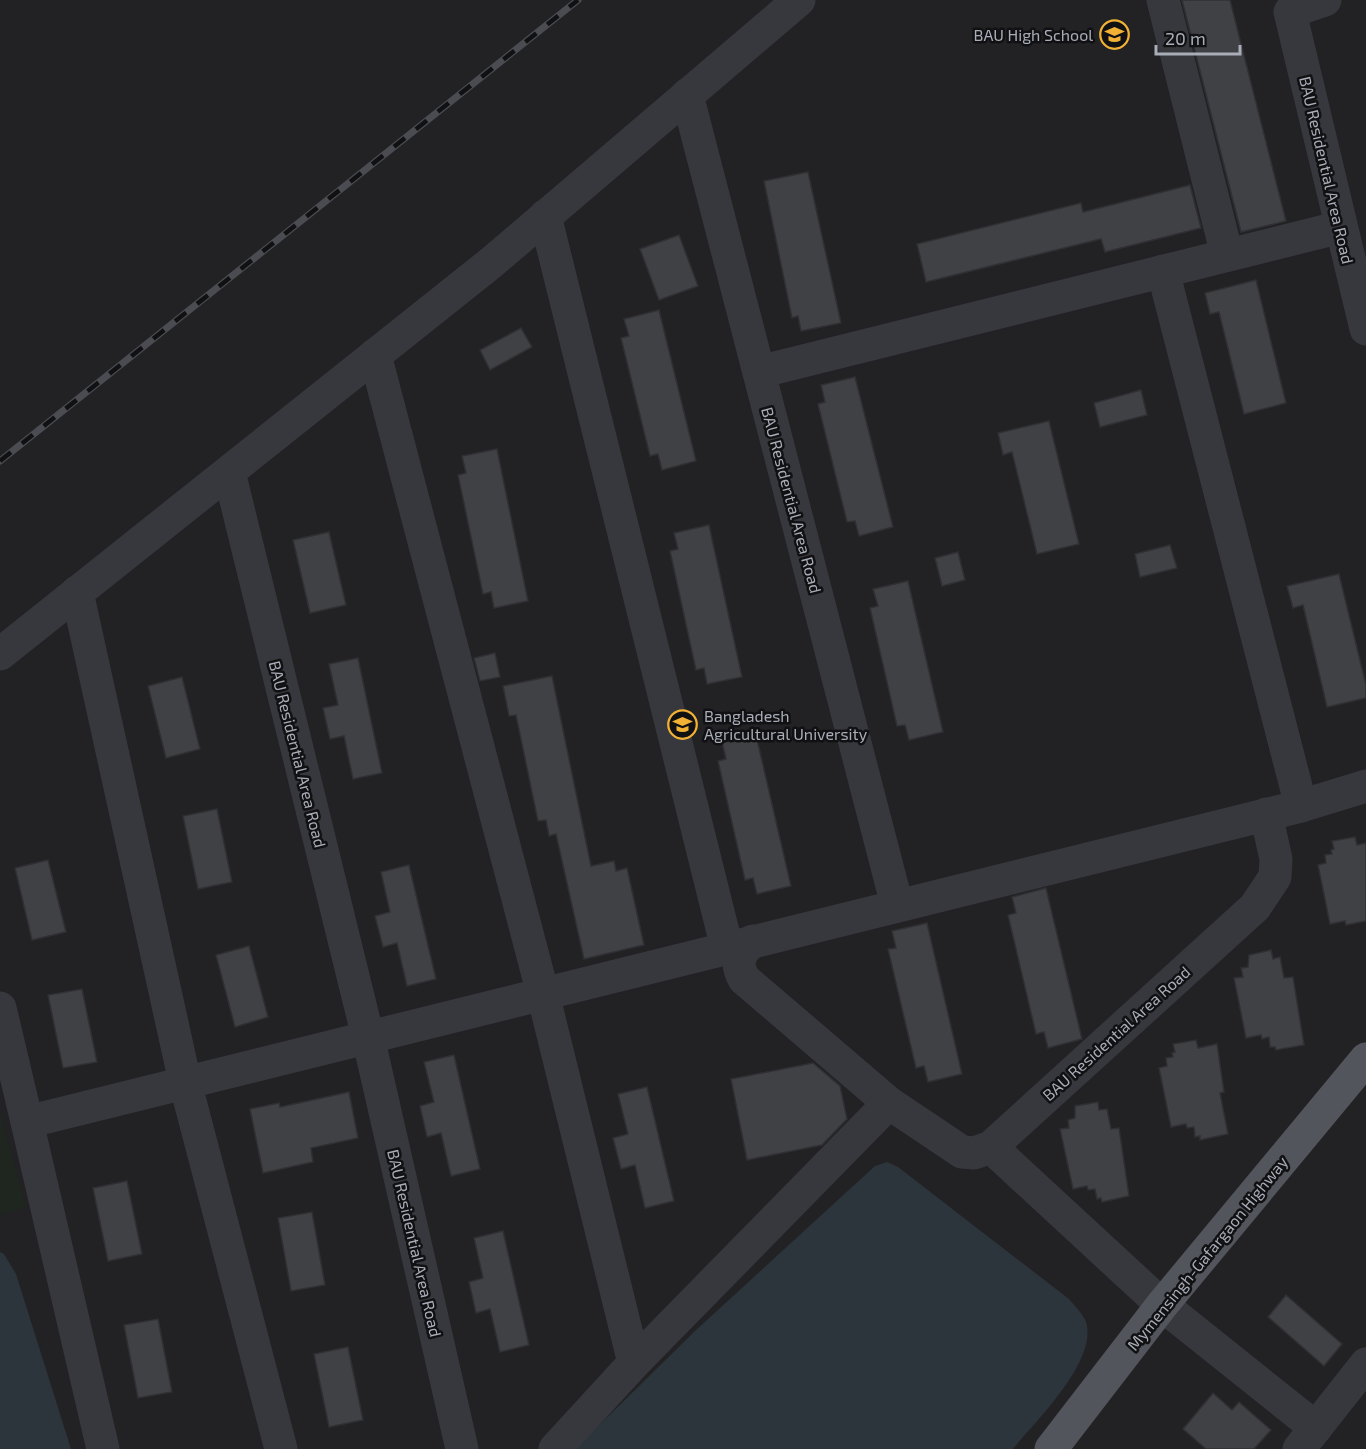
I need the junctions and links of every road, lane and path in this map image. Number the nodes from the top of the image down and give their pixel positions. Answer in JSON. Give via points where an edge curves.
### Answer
{"nodes":[{"id":1,"x":799,"y":0,"type":"edge"},
{"id":2,"x":1162,"y":0,"type":"edge"},
{"id":3,"x":1325,"y":0,"type":"edge"},
{"id":4,"x":687,"y":95,"type":"junction"},
{"id":5,"x":545,"y":216,"type":"junction"},
{"id":6,"x":1341,"y":227,"type":"junction"},
{"id":7,"x":1227,"y":255,"type":"junction"},
{"id":8,"x":1163,"y":271,"type":"junction"},
{"id":9,"x":1366,"y":329,"type":"edge"},
{"id":10,"x":375,"y":355,"type":"junction"},
{"id":11,"x":759,"y":372,"type":"junction"},
{"id":12,"x":229,"y":471,"type":"junction"},
{"id":13,"x":77,"y":592,"type":"junction"},
{"id":14,"x":0,"y":654,"type":"edge"},
{"id":15,"x":1366,"y":786,"type":"edge"},
{"id":16,"x":1301,"y":806,"type":"junction"},
{"id":17,"x":1266,"y":814,"type":"junction"},
{"id":18,"x":897,"y":905,"type":"junction"},
{"id":19,"x":740,"y":944,"type":"junction"},
{"id":20,"x":543,"y":994,"type":"junction"},
{"id":21,"x":0,"y":1008,"type":"edge"},
{"id":22,"x":368,"y":1037,"type":"junction"},
{"id":23,"x":1366,"y":1059,"type":"edge"},
{"id":24,"x":185,"y":1083,"type":"junction"},
{"id":25,"x":889,"y":1103,"type":"junction"},
{"id":26,"x":27,"y":1122,"type":"junction"},
{"id":27,"x":991,"y":1148,"type":"junction"},
{"id":28,"x":1162,"y":1305,"type":"junction"},
{"id":29,"x":634,"y":1363,"type":"junction"},
{"id":30,"x":1366,"y":1364,"type":"edge"},
{"id":31,"x":1307,"y":1438,"type":"edge"},
{"id":32,"x":104,"y":1449,"type":"edge"},
{"id":33,"x":281,"y":1449,"type":"edge"},
{"id":34,"x":462,"y":1449,"type":"edge"},
{"id":35,"x":555,"y":1449,"type":"edge"},
{"id":36,"x":1051,"y":1449,"type":"edge"}],
"edges":[{"from":1,"to":4,"type":"street"},
{"from":2,"to":7,"type":"street"},
{"from":3,"to":6,"type":"street","name":"BAU Residential Area Road","via":[[1290,12]]},
{"from":4,"to":5,"type":"street"},
{"from":4,"to":11,"type":"street","name":"BAU Residential Area Road"},
{"from":5,"to":10,"type":"street"},
{"from":5,"to":19,"type":"street"},
{"from":6,"to":7,"type":"street"},
{"from":6,"to":9,"type":"street","name":"BAU Residential Area Road"},
{"from":7,"to":8,"type":"street"},
{"from":8,"to":11,"type":"street"},
{"from":8,"to":16,"type":"street"},
{"from":10,"to":12,"type":"street"},
{"from":10,"to":20,"type":"street"},
{"from":11,"to":18,"type":"street","name":"BAU Residential Area Road"},
{"from":12,"to":13,"type":"street"},
{"from":12,"to":22,"type":"street","name":"BAU Residential Area Road"},
{"from":13,"to":14,"type":"street"},
{"from":13,"to":24,"type":"street"},
{"from":15,"to":16,"type":"street"},
{"from":16,"to":17,"type":"street"},
{"from":17,"to":18,"type":"street"},
{"from":17,"to":27,"type":"street","name":"BAU Residential Area Road","via":[[1276,859],[1275,877],[1255,907]]},
{"from":18,"to":19,"type":"street"},
{"from":19,"to":20,"type":"street"},
{"from":19,"to":25,"type":"street","via":[[738,968],[744,979]]},
{"from":20,"to":22,"type":"street"},
{"from":20,"to":29,"type":"street"},
{"from":21,"to":26,"type":"street"},
{"from":22,"to":24,"type":"street"},
{"from":22,"to":34,"type":"street","name":"BAU Residential Area Road"},
{"from":23,"to":28,"type":"main road","name":"Mymensingh-Gafargaon Highway"},
{"from":24,"to":26,"type":"street"},
{"from":24,"to":33,"type":"street"},
{"from":25,"to":27,"type":"street","via":[[962,1152]]},
{"from":25,"to":29,"type":"street"},
{"from":26,"to":32,"type":"street"},
{"from":27,"to":28,"type":"street"},
{"from":28,"to":31,"type":"street"},
{"from":28,"to":36,"type":"main road","name":"Mymensingh-Gafargaon Highway"},
{"from":29,"to":35,"type":"street"},
{"from":30,"to":31,"type":"street"}]}
